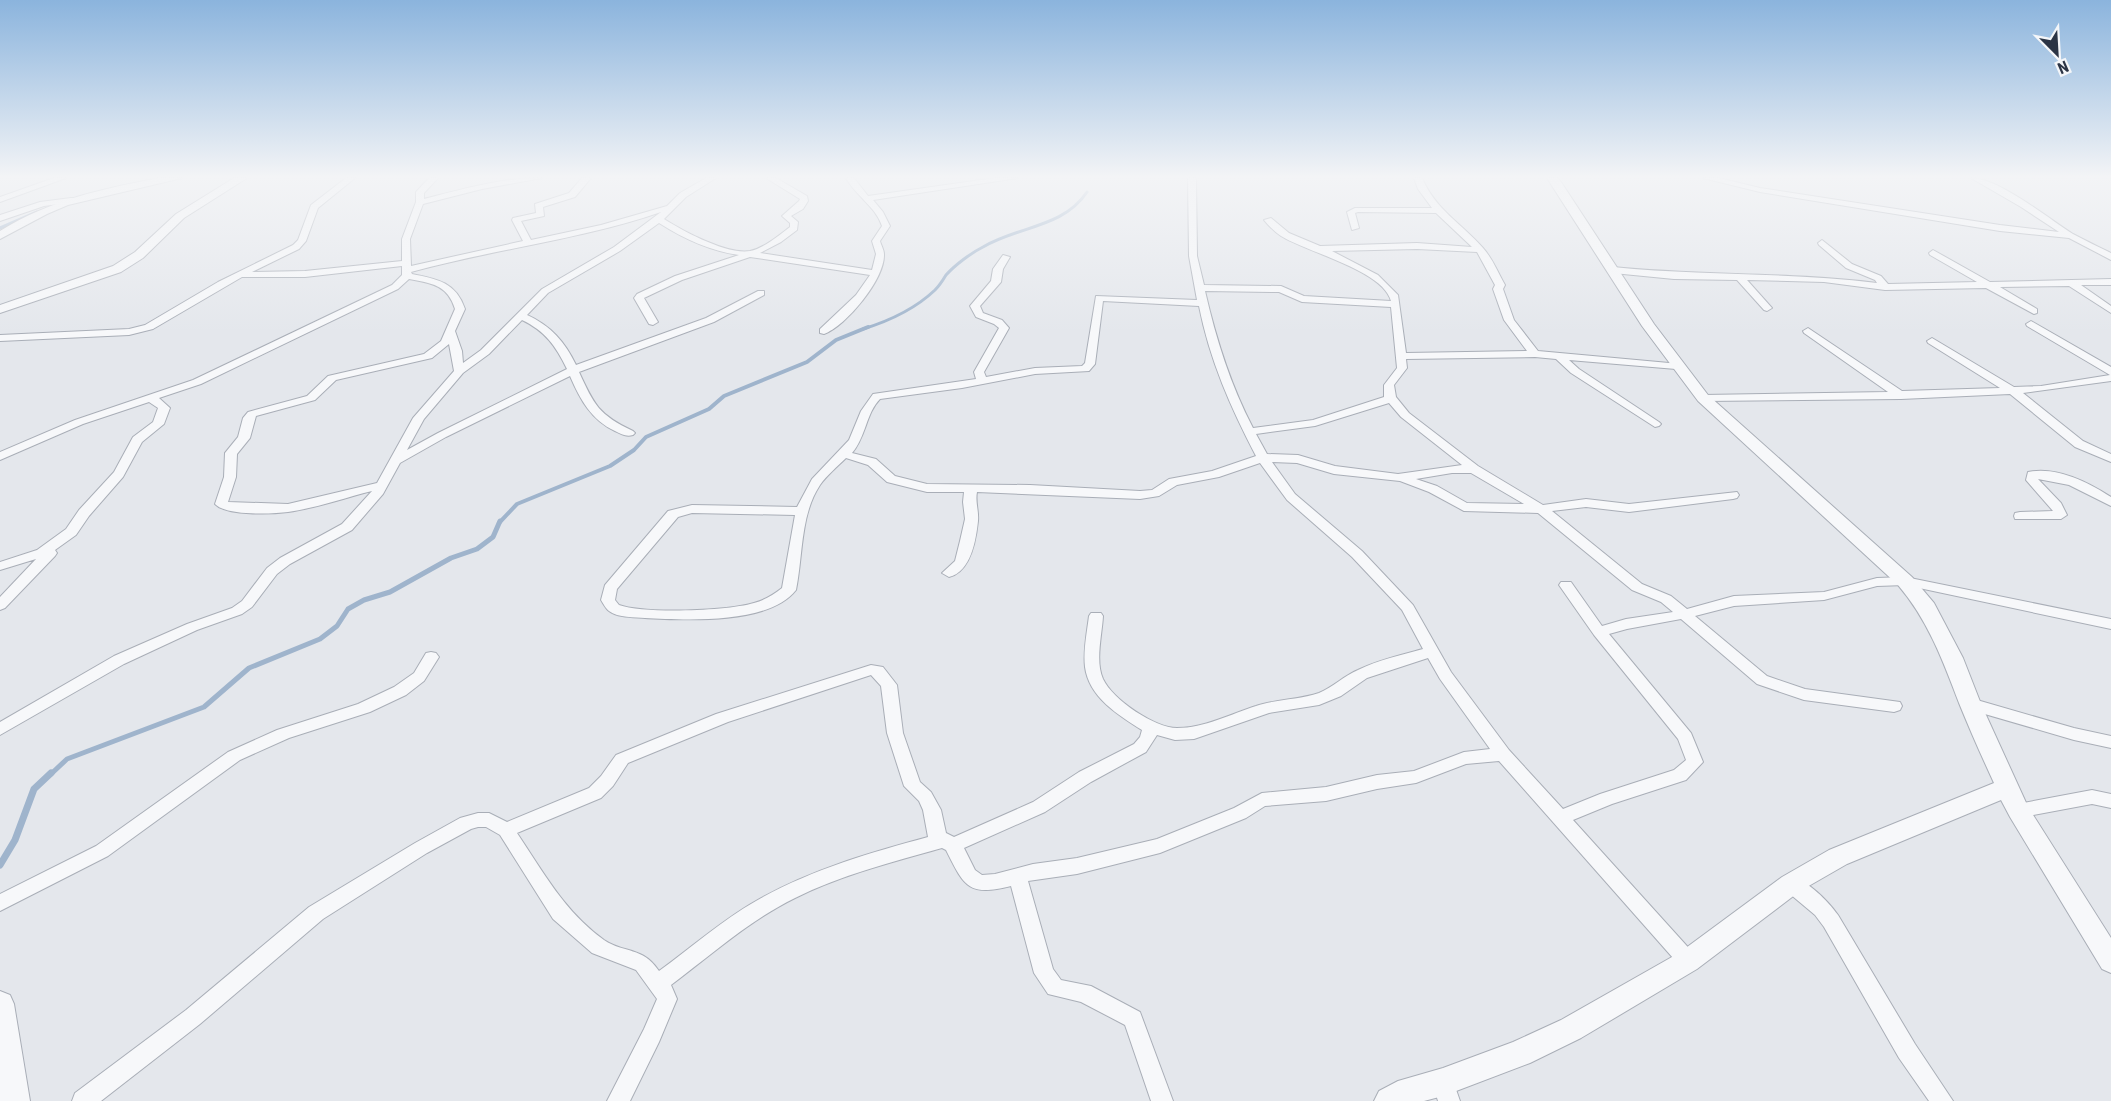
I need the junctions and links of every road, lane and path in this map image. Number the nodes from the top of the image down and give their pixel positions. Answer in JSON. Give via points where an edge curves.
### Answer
{"nodes":[{"id":1,"x":166,"y":229,"type":"edge"},
{"id":2,"x":306,"y":229,"type":"edge"},
{"id":3,"x":410,"y":229,"type":"edge"},
{"id":4,"x":521,"y":229,"type":"edge"},
{"id":5,"x":594,"y":229,"type":"edge"},
{"id":6,"x":644,"y":229,"type":"edge"},
{"id":7,"x":675,"y":229,"type":"edge"},
{"id":8,"x":793,"y":229,"type":"edge"},
{"id":9,"x":884,"y":229,"type":"edge"},
{"id":10,"x":1193,"y":229,"type":"edge"},
{"id":11,"x":1279,"y":229,"type":"edge"},
{"id":12,"x":1458,"y":229,"type":"edge"},
{"id":13,"x":1586,"y":229,"type":"edge"},
{"id":14,"x":2012,"y":229,"type":"edge"},
{"id":15,"x":2061,"y":229,"type":"edge"},
{"id":16,"x":2071,"y":236,"type":"junction"},
{"id":17,"x":528,"y":243,"type":"junction"},
{"id":18,"x":1822,"y":243,"type":"dead end"},
{"id":19,"x":1318,"y":249,"type":"junction"},
{"id":20,"x":1480,"y":250,"type":"junction"},
{"id":21,"x":1933,"y":253,"type":"dead end"},
{"id":22,"x":746,"y":254,"type":"junction"},
{"id":23,"x":1006,"y":257,"type":"dead end"},
{"id":24,"x":2111,"y":257,"type":"edge"},
{"id":25,"x":408,"y":270,"type":"junction"},
{"id":26,"x":1613,"y":270,"type":"junction"},
{"id":27,"x":875,"y":273,"type":"junction"},
{"id":28,"x":238,"y":275,"type":"junction"},
{"id":29,"x":1739,"y":276,"type":"junction"},
{"id":30,"x":2111,"y":282,"type":"edge"},
{"id":31,"x":2071,"y":283,"type":"junction"},
{"id":32,"x":1989,"y":286,"type":"junction"},
{"id":33,"x":1885,"y":287,"type":"junction"},
{"id":34,"x":1199,"y":288,"type":"junction"},
{"id":35,"x":761,"y":293,"type":"dead end"},
{"id":36,"x":1202,"y":303,"type":"junction"},
{"id":37,"x":1396,"y":304,"type":"junction"},
{"id":38,"x":1767,"y":308,"type":"dead end"},
{"id":39,"x":0,"y":309,"type":"edge"},
{"id":40,"x":2111,"y":310,"type":"edge"},
{"id":41,"x":2034,"y":311,"type":"dead end"},
{"id":42,"x":521,"y":316,"type":"junction"},
{"id":43,"x":652,"y":322,"type":"dead end"},
{"id":44,"x":2031,"y":324,"type":"dead end"},
{"id":45,"x":450,"y":331,"type":"junction"},
{"id":46,"x":824,"y":331,"type":"dead end"},
{"id":47,"x":1808,"y":331,"type":"dead end"},
{"id":48,"x":0,"y":338,"type":"edge"},
{"id":49,"x":1932,"y":341,"type":"dead end"},
{"id":50,"x":1535,"y":354,"type":"junction"},
{"id":51,"x":1402,"y":356,"type":"junction"},
{"id":52,"x":1560,"y":357,"type":"junction"},
{"id":53,"x":1676,"y":366,"type":"junction"},
{"id":54,"x":573,"y":370,"type":"junction"},
{"id":55,"x":459,"y":371,"type":"junction"},
{"id":56,"x":2111,"y":372,"type":"edge"},
{"id":57,"x":2111,"y":378,"type":"edge"},
{"id":58,"x":982,"y":381,"type":"junction"},
{"id":59,"x":2013,"y":391,"type":"junction"},
{"id":60,"x":1900,"y":396,"type":"junction"},
{"id":61,"x":150,"y":398,"type":"junction"},
{"id":62,"x":1390,"y":398,"type":"junction"},
{"id":63,"x":1702,"y":398,"type":"junction"},
{"id":64,"x":1655,"y":424,"type":"dead end"},
{"id":65,"x":1248,"y":432,"type":"junction"},
{"id":66,"x":629,"y":433,"type":"dead end"},
{"id":67,"x":844,"y":454,"type":"junction"},
{"id":68,"x":0,"y":456,"type":"edge"},
{"id":69,"x":1263,"y":458,"type":"junction"},
{"id":70,"x":2111,"y":458,"type":"edge"},
{"id":71,"x":396,"y":461,"type":"junction"},
{"id":72,"x":1474,"y":469,"type":"junction"},
{"id":73,"x":1398,"y":478,"type":"junction"},
{"id":74,"x":383,"y":485,"type":"junction"},
{"id":75,"x":971,"y":490,"type":"junction"},
{"id":76,"x":1733,"y":495,"type":"dead end"},
{"id":77,"x":2111,"y":502,"type":"edge"},
{"id":78,"x":1541,"y":509,"type":"junction"},
{"id":79,"x":801,"y":511,"type":"junction"},
{"id":80,"x":2020,"y":516,"type":"dead end"},
{"id":81,"x":59,"y":542,"type":"junction"},
{"id":82,"x":0,"y":566,"type":"edge"},
{"id":83,"x":949,"y":573,"type":"dead end"},
{"id":84,"x":1905,"y":581,"type":"junction"},
{"id":85,"x":1566,"y":585,"type":"dead end"},
{"id":86,"x":0,"y":605,"type":"edge"},
{"id":87,"x":1684,"y":614,"type":"junction"},
{"id":88,"x":1096,"y":616,"type":"dead end"},
{"id":89,"x":2111,"y":624,"type":"edge"},
{"id":90,"x":1599,"y":632,"type":"junction"},
{"id":91,"x":1431,"y":652,"type":"junction"},
{"id":92,"x":431,"y":657,"type":"dead end"},
{"id":93,"x":1970,"y":704,"type":"junction"},
{"id":94,"x":1894,"y":706,"type":"dead end"},
{"id":95,"x":1151,"y":728,"type":"junction"},
{"id":96,"x":0,"y":729,"type":"edge"},
{"id":97,"x":2111,"y":742,"type":"edge"},
{"id":98,"x":1503,"y":754,"type":"junction"},
{"id":99,"x":2012,"y":799,"type":"junction"},
{"id":100,"x":2111,"y":801,"type":"edge"},
{"id":101,"x":1560,"y":818,"type":"junction"},
{"id":102,"x":507,"y":830,"type":"junction"},
{"id":103,"x":946,"y":843,"type":"junction"},
{"id":104,"x":1017,"y":875,"type":"junction"},
{"id":105,"x":1791,"y":884,"type":"junction"},
{"id":106,"x":0,"y":903,"type":"edge"},
{"id":107,"x":1688,"y":960,"type":"junction"},
{"id":108,"x":2111,"y":961,"type":"edge"},
{"id":109,"x":667,"y":999,"type":"junction"},
{"id":110,"x":0,"y":1004,"type":"edge"},
{"id":111,"x":1446,"y":1092,"type":"edge"},
{"id":112,"x":15,"y":1101,"type":"edge"},
{"id":113,"x":83,"y":1101,"type":"edge"},
{"id":114,"x":618,"y":1101,"type":"edge"},
{"id":115,"x":1162,"y":1101,"type":"edge"},
{"id":116,"x":1389,"y":1101,"type":"edge"},
{"id":117,"x":1942,"y":1101,"type":"edge"}],
"edges":[{"from":1,"to":39,"type":"street","via":[[117,269]]},
{"from":2,"to":28,"type":"street","via":[[300,244]]},
{"from":3,"to":25,"type":"street","via":[[406,239]]},
{"from":4,"to":17,"type":"street"},
{"from":5,"to":17,"type":"street"},
{"from":6,"to":42,"type":"street","via":[[553,285]]},
{"from":7,"to":22,"type":"street","via":[[711,247]]},
{"from":8,"to":22,"type":"street"},
{"from":9,"to":27,"type":"street","via":[[876,241],[880,255]]},
{"from":10,"to":34,"type":"street"},
{"from":11,"to":19,"type":"street"},
{"from":12,"to":20,"type":"street"},
{"from":13,"to":26,"type":"street"},
{"from":14,"to":16,"type":"street"},
{"from":15,"to":16,"type":"street"},
{"from":16,"to":24,"type":"street"},
{"from":17,"to":25,"type":"street","via":[[474,252]]},
{"from":18,"to":33,"type":"street","via":[[1849,266],[1878,278]]},
{"from":19,"to":20,"type":"street","via":[[1427,246]]},
{"from":19,"to":37,"type":"street","via":[[1378,280],[1391,291]]},
{"from":20,"to":50,"type":"street","via":[[1500,285],[1498,290],[1509,320]]},
{"from":21,"to":32,"type":"street"},
{"from":22,"to":27,"type":"street"},
{"from":22,"to":43,"type":"street","via":[[685,274],[640,296]]},
{"from":23,"to":58,"type":"street","via":[[996,282],[975,306],[979,315],[1004,328],[979,372]]},
{"from":25,"to":28,"type":"street"},
{"from":25,"to":45,"type":"street","via":[[454,292],[460,309]]},
{"from":25,"to":61,"type":"street","via":[[386,292],[216,373]]},
{"from":26,"to":29,"type":"street","via":[[1674,276]]},
{"from":26,"to":53,"type":"street"},
{"from":27,"to":46,"type":"street","via":[[859,297]]},
{"from":28,"to":48,"type":"street","via":[[140,330]]},
{"from":29,"to":33,"type":"street","via":[[1824,279]]},
{"from":29,"to":38,"type":"street"},
{"from":30,"to":31,"type":"street"},
{"from":31,"to":32,"type":"street"},
{"from":31,"to":40,"type":"street"},
{"from":32,"to":33,"type":"street"},
{"from":32,"to":41,"type":"street"},
{"from":34,"to":36,"type":"street"},
{"from":34,"to":37,"type":"street","via":[[1281,289],[1302,299]]},
{"from":35,"to":54,"type":"street","via":[[725,314]]},
{"from":36,"to":58,"type":"street","via":[[1100,298],[1089,367],[1035,371]]},
{"from":36,"to":65,"type":"street","via":[[1233,403]]},
{"from":37,"to":51,"type":"street"},
{"from":42,"to":54,"type":"street","via":[[557,341]]},
{"from":42,"to":55,"type":"street","via":[[485,352]]},
{"from":44,"to":56,"type":"street"},
{"from":45,"to":55,"type":"street"},
{"from":45,"to":74,"type":"street","via":[[442,346],[428,356],[332,378],[311,398],[252,414],[244,438],[231,453],[230,477],[221,504],[230,508],[278,509]]},
{"from":47,"to":60,"type":"street"},
{"from":49,"to":59,"type":"street"},
{"from":50,"to":51,"type":"street"},
{"from":50,"to":52,"type":"street"},
{"from":51,"to":62,"type":"street","via":[[1402,368],[1389,385]]},
{"from":52,"to":53,"type":"street"},
{"from":52,"to":64,"type":"street"},
{"from":53,"to":63,"type":"street"},
{"from":54,"to":66,"type":"street","via":[[580,390],[598,416]]},
{"from":54,"to":71,"type":"street"},
{"from":55,"to":71,"type":"street","via":[[419,418]]},
{"from":57,"to":59,"type":"street"},
{"from":58,"to":67,"type":"street","via":[[877,396]]},
{"from":59,"to":60,"type":"street"},
{"from":59,"to":70,"type":"street","via":[[2079,444]]},
{"from":60,"to":63,"type":"street"},
{"from":61,"to":68,"type":"street","via":[[79,422]]},
{"from":61,"to":81,"type":"street","via":[[164,408],[158,424],[137,441],[110,486]]},
{"from":62,"to":65,"type":"street","via":[[1315,423]]},
{"from":62,"to":72,"type":"street","via":[[1405,416]]},
{"from":63,"to":84,"type":"street"},
{"from":65,"to":69,"type":"street"},
{"from":67,"to":75,"type":"street","via":[[872,462],[900,483]]},
{"from":67,"to":79,"type":"street","via":[[813,485]]},
{"from":69,"to":73,"type":"street","via":[[1298,459],[1334,470]]},
{"from":69,"to":75,"type":"street","via":[[1215,474],[1173,482],[1150,494]]},
{"from":69,"to":91,"type":"street","via":[[1291,497],[1394,591],[1416,620]]},
{"from":71,"to":74,"type":"street"},
{"from":72,"to":73,"type":"street"},
{"from":72,"to":78,"type":"street"},
{"from":73,"to":78,"type":"street","via":[[1415,481],[1464,507]]},
{"from":74,"to":96,"type":"street","via":[[347,527],[285,561],[237,611],[119,660]]},
{"from":75,"to":83,"type":"street","via":[[972,519],[967,541],[961,563]]},
{"from":76,"to":78,"type":"street","via":[[1629,508],[1586,502]]},
{"from":77,"to":80,"type":"street","via":[[2069,479],[2032,475],[2061,514]]},
{"from":78,"to":87,"type":"street","via":[[1637,586],[1660,595]]},
{"from":79,"to":79,"type":"street","via":[[692,509],[673,514],[610,588],[608,600],[622,611],[711,615],[778,599],[789,590]]},
{"from":81,"to":82,"type":"street","via":[[42,553]]},
{"from":81,"to":86,"type":"street"},
{"from":84,"to":87,"type":"street","via":[[1877,582],[1824,596],[1734,600]]},
{"from":84,"to":89,"type":"street"},
{"from":84,"to":93,"type":"street","via":[[1924,603]]},
{"from":85,"to":90,"type":"street"},
{"from":87,"to":90,"type":"street"},
{"from":87,"to":94,"type":"street","via":[[1762,680],[1804,694]]},
{"from":88,"to":95,"type":"street","via":[[1092,665],[1096,681],[1122,709]]},
{"from":90,"to":101,"type":"street","via":[[1685,737],[1695,762],[1680,776]]},
{"from":91,"to":95,"type":"street","via":[[1362,674],[1319,699],[1267,708],[1203,731],[1175,734]]},
{"from":91,"to":98,"type":"street"},
{"from":92,"to":106,"type":"street","via":[[419,677],[400,691],[234,756],[102,851]]},
{"from":93,"to":97,"type":"street"},
{"from":93,"to":99,"type":"street"},
{"from":95,"to":103,"type":"street","via":[[1148,739],[1133,752],[1039,807]]},
{"from":98,"to":101,"type":"street"},
{"from":98,"to":104,"type":"street","via":[[1464,758],[1416,777],[1326,794],[1262,800],[1160,846],[1077,866]]},
{"from":99,"to":100,"type":"street","via":[[2091,797]]},
{"from":99,"to":105,"type":"street","via":[[1838,857]]},
{"from":99,"to":108,"type":"street"},
{"from":101,"to":107,"type":"street"},
{"from":102,"to":103,"type":"street","via":[[595,793],[622,759],[722,718],[878,670],[889,685],[895,733],[913,786],[924,792]]},
{"from":102,"to":109,"type":"street","via":[[560,913],[599,947],[643,964]]},
{"from":102,"to":113,"type":"street","via":[[489,820],[466,823],[316,913],[210,1004]]},
{"from":103,"to":104,"type":"street","via":[[974,880],[982,883]]},
{"from":103,"to":109,"type":"street","via":[[862,862],[760,908],[659,982]]},
{"from":104,"to":115,"type":"street","via":[[1044,973],[1055,988],[1084,993],[1134,1019]]},
{"from":105,"to":107,"type":"street"},
{"from":105,"to":117,"type":"street","via":[[1831,921],[1907,1051]]},
{"from":107,"to":111,"type":"street","via":[[1570,1029]]},
{"from":109,"to":114,"type":"street"},
{"from":110,"to":112,"type":"street"},
{"from":111,"to":116,"type":"street","via":[[1408,1092]]}]}
